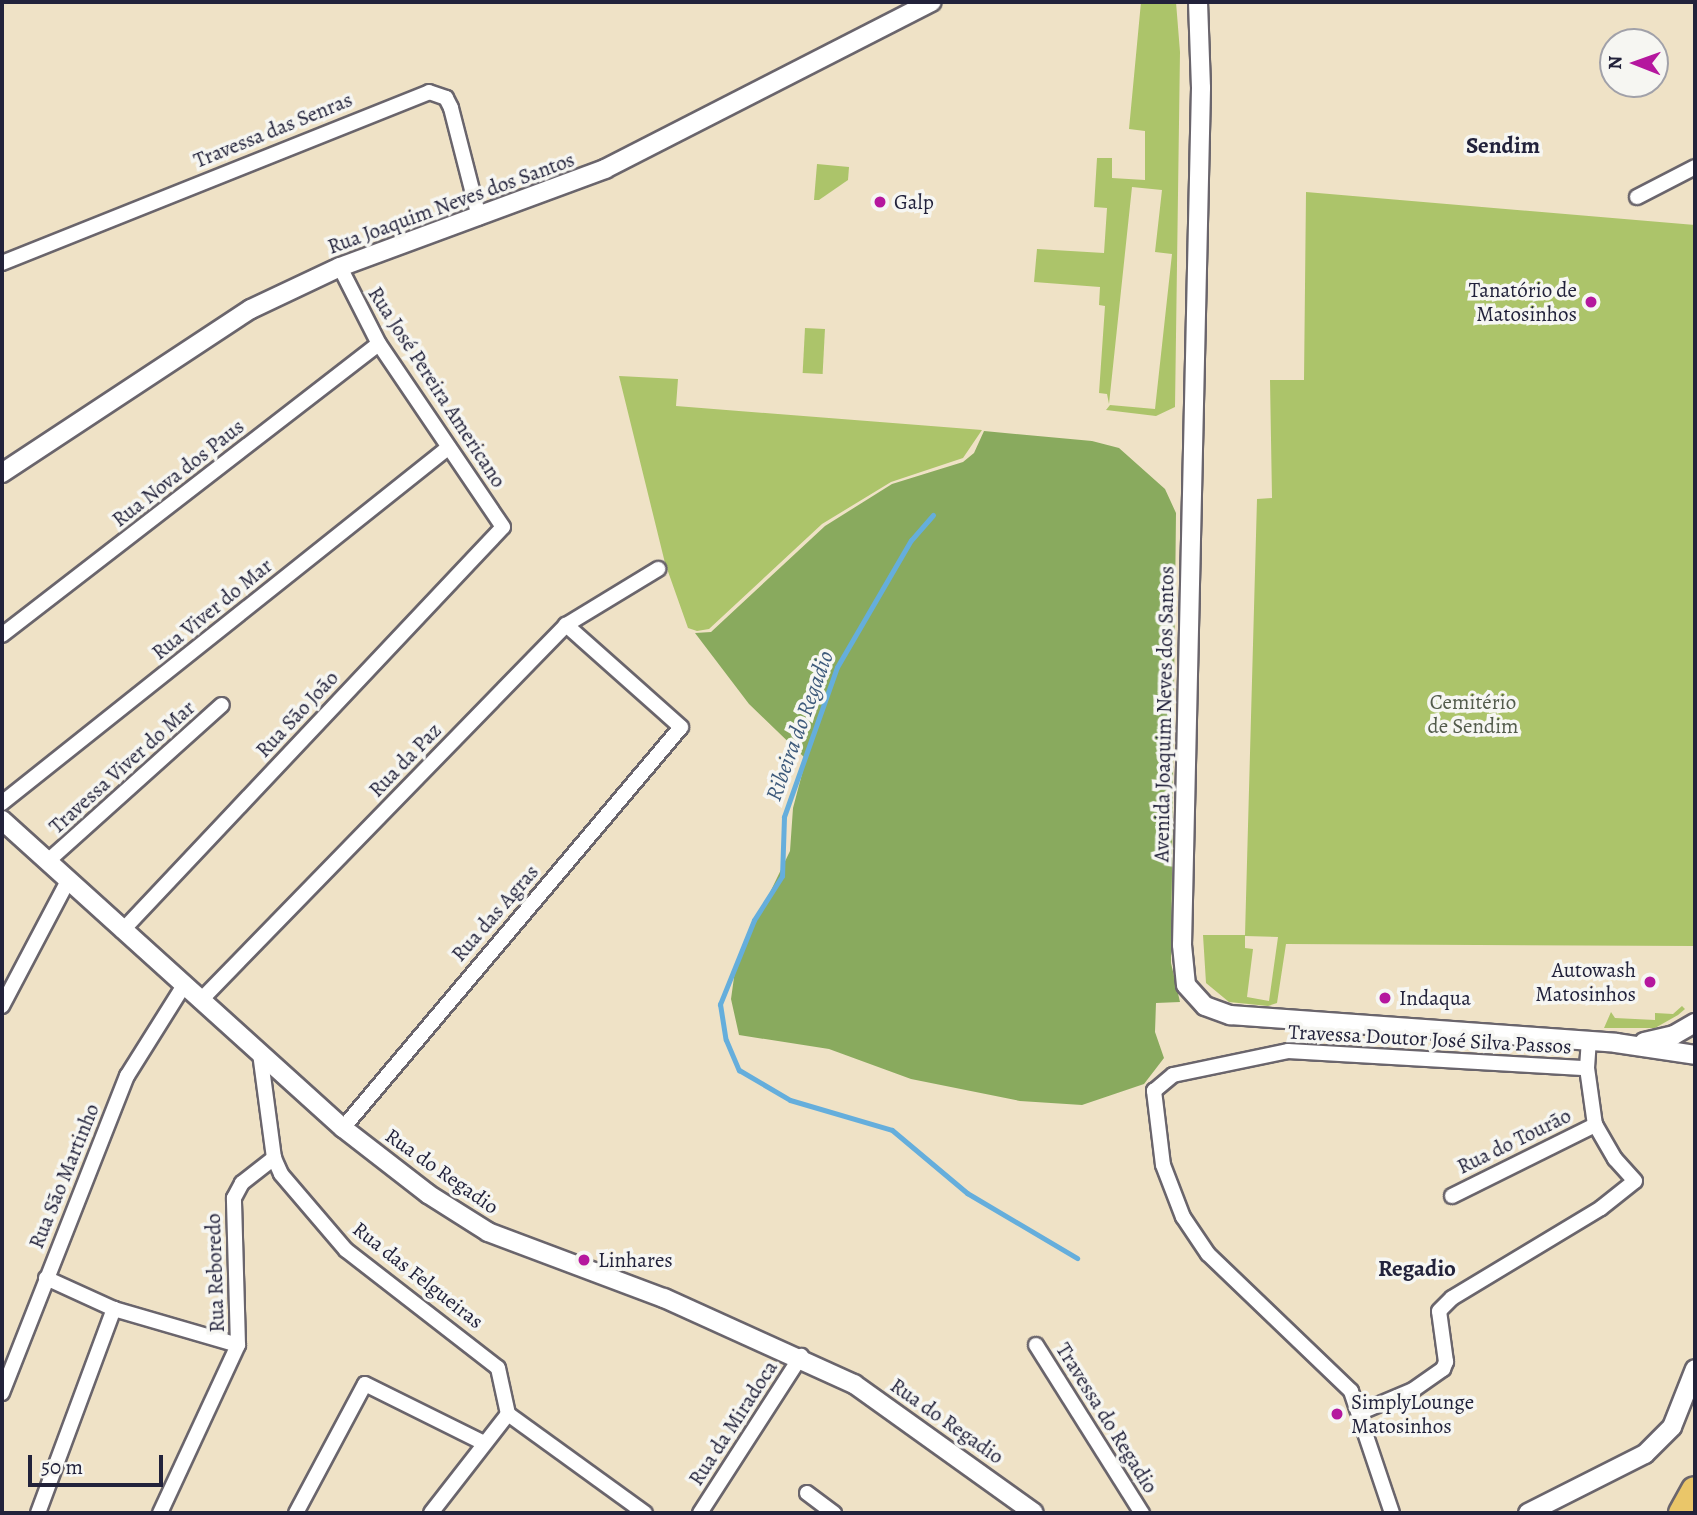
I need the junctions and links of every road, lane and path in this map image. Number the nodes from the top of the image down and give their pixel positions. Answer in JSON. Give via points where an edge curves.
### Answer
{"nodes":[{"id":1,"x":932,"y":2,"type":"edge"},
{"id":2,"x":1198,"y":2,"type":"edge"},
{"id":3,"x":1695,"y":167,"type":"edge"},
{"id":4,"x":1637,"y":197,"type":"dead end"},
{"id":5,"x":479,"y":217,"type":"junction"},
{"id":6,"x":2,"y":263,"type":"edge"},
{"id":7,"x":340,"y":267,"type":"junction"},
{"id":8,"x":379,"y":344,"type":"junction"},
{"id":9,"x":449,"y":447,"type":"junction"},
{"id":10,"x":2,"y":473,"type":"edge"},
{"id":11,"x":503,"y":527,"type":"joint"},
{"id":12,"x":658,"y":569,"type":"dead end"},
{"id":13,"x":566,"y":625,"type":"junction"},
{"id":14,"x":2,"y":635,"type":"edge"},
{"id":15,"x":222,"y":705,"type":"dead end"},
{"id":16,"x":2,"y":803,"type":"edge"},
{"id":17,"x":2,"y":820,"type":"edge"},
{"id":18,"x":49,"y":860,"type":"junction"},
{"id":19,"x":68,"y":881,"type":"junction"},
{"id":20,"x":122,"y":931,"type":"junction"},
{"id":21,"x":184,"y":985,"type":"junction"},
{"id":22,"x":200,"y":1001,"type":"junction"},
{"id":23,"x":2,"y":1006,"type":"edge"},
{"id":24,"x":1695,"y":1023,"type":"edge"},
{"id":25,"x":1589,"y":1041,"type":"junction"},
{"id":26,"x":1616,"y":1043,"type":"junction"},
{"id":27,"x":260,"y":1053,"type":"junction"},
{"id":28,"x":1695,"y":1055,"type":"edge"},
{"id":29,"x":1587,"y":1068,"type":"junction"},
{"id":30,"x":1595,"y":1125,"type":"junction"},
{"id":31,"x":343,"y":1128,"type":"junction"},
{"id":32,"x":274,"y":1158,"type":"junction"},
{"id":33,"x":1452,"y":1196,"type":"dead end"},
{"id":34,"x":46,"y":1278,"type":"junction"},
{"id":35,"x":114,"y":1309,"type":"junction"},
{"id":36,"x":238,"y":1345,"type":"junction"},
{"id":37,"x":1036,"y":1345,"type":"dead end"},
{"id":38,"x":802,"y":1356,"type":"junction"},
{"id":39,"x":1695,"y":1369,"type":"edge"},
{"id":40,"x":2,"y":1393,"type":"edge"},
{"id":41,"x":1361,"y":1412,"type":"junction"},
{"id":42,"x":509,"y":1414,"type":"junction"},
{"id":43,"x":484,"y":1443,"type":"junction"},
{"id":44,"x":1695,"y":1490,"type":"edge"},
{"id":45,"x":807,"y":1493,"type":"dead end"},
{"id":46,"x":38,"y":1513,"type":"edge"},
{"id":47,"x":160,"y":1513,"type":"edge"},
{"id":48,"x":296,"y":1513,"type":"edge"},
{"id":49,"x":431,"y":1513,"type":"edge"},
{"id":50,"x":645,"y":1513,"type":"edge"},
{"id":51,"x":700,"y":1513,"type":"edge"},
{"id":52,"x":834,"y":1513,"type":"edge"},
{"id":53,"x":1034,"y":1513,"type":"edge"},
{"id":54,"x":1142,"y":1513,"type":"edge"},
{"id":55,"x":1392,"y":1513,"type":"edge"},
{"id":56,"x":1528,"y":1513,"type":"edge"},
{"id":57,"x":1682,"y":1513,"type":"edge"}],
"edges":[{"from":1,"to":5,"type":"street","name":"Rua Joaquim Neves dos Santos","via":[[641,153]]},
{"from":2,"to":25,"type":"street","name":"Avenida Joaquim Neves dos Santos","via":[[1201,88],[1182,945],[1186,985],[1205,1006],[1230,1015]]},
{"from":3,"to":4,"type":"street"},
{"from":5,"to":6,"type":"street","name":"Travessa das Senras","via":[[451,108],[436,93],[421,92]]},
{"from":5,"to":7,"type":"street","name":"Rua Joaquim Neves dos Santos"},
{"from":7,"to":8,"type":"street","name":"Rua José Pereira Americano"},
{"from":7,"to":10,"type":"street","name":"Rua Joaquim Neves dos Santos","via":[[210,333]]},
{"from":8,"to":9,"type":"street","name":"Rua José Pereira Americano"},
{"from":8,"to":14,"type":"street","name":"Rua Nova dos Paus"},
{"from":9,"to":11,"type":"street","name":"Rua José Pereira Americano"},
{"from":9,"to":16,"type":"street","name":"Rua Viver do Mar"},
{"from":11,"to":20,"type":"street","name":"Rua São João"},
{"from":12,"to":13,"type":"street","name":"Rua da Paz"},
{"from":13,"to":22,"type":"street","name":"Rua da Paz"},
{"from":13,"to":31,"type":"street","name":"Rua das Agras","via":[[681,727]]},
{"from":15,"to":18,"type":"street","name":"Travessa Viver do Mar"},
{"from":17,"to":18,"type":"street","name":"Rua do Regadio"},
{"from":18,"to":19,"type":"street","name":"Rua do Regadio"},
{"from":19,"to":20,"type":"street","name":"Rua do Regadio"},
{"from":19,"to":23,"type":"street"},
{"from":20,"to":21,"type":"street","name":"Rua do Regadio"},
{"from":21,"to":22,"type":"street","name":"Rua do Regadio"},
{"from":21,"to":34,"type":"street","name":"Rua São Martinho","via":[[127,1076]]},
{"from":22,"to":27,"type":"street","name":"Rua do Regadio"},
{"from":24,"to":26,"type":"street","name":"Avenida Joaquim Neves dos Santos","via":[[1661,1039]]},
{"from":25,"to":26,"type":"street","name":"Avenida Joaquim Neves dos Santos"},
{"from":25,"to":29,"type":"street"},
{"from":26,"to":28,"type":"street","name":"Avenida Joaquim Neves dos Santos"},
{"from":27,"to":31,"type":"street","name":"Rua do Regadio"},
{"from":27,"to":32,"type":"street","name":"Rua das Felgueiras"},
{"from":29,"to":30,"type":"street"},
{"from":29,"to":41,"type":"street","name":"Travessa Doutor José Silva Passos","via":[[1288,1051],[1173,1074],[1158,1083],[1154,1109],[1163,1165],[1183,1217],[1208,1254],[1351,1391]]},
{"from":30,"to":33,"type":"street","name":"Rua do Tourão"},
{"from":30,"to":41,"type":"street","via":[[1635,1181],[1601,1208],[1452,1298],[1439,1311],[1443,1369],[1413,1390]]},
{"from":31,"to":38,"type":"street","name":"Rua do Regadio","via":[[428,1194],[488,1232],[664,1297]]},
{"from":32,"to":36,"type":"street","name":"Rua Reboredo","via":[[243,1183],[234,1198]]},
{"from":32,"to":42,"type":"street","name":"Rua das Felgueiras","via":[[281,1174],[346,1250],[494,1361]]},
{"from":34,"to":35,"type":"street"},
{"from":34,"to":40,"type":"street","name":"Rua São Martinho"},
{"from":35,"to":36,"type":"street"},
{"from":35,"to":46,"type":"street"},
{"from":36,"to":47,"type":"street","name":"Rua Reboredo"},
{"from":37,"to":54,"type":"street","name":"Travessa do Regadio"},
{"from":38,"to":51,"type":"street","name":"Rua da Miradoca"},
{"from":38,"to":53,"type":"street","name":"Rua do Regadio","via":[[854,1384],[941,1442]]},
{"from":39,"to":56,"type":"street","via":[[1672,1427],[1645,1454]]},
{"from":41,"to":55,"type":"street","name":"Travessa Doutor José Silva Passos","via":[[1379,1486]]},
{"from":42,"to":43,"type":"street"},
{"from":42,"to":50,"type":"street"},
{"from":43,"to":48,"type":"street","via":[[365,1384]]},
{"from":43,"to":49,"type":"street"},
{"from":44,"to":57,"type":"highway"},
{"from":45,"to":52,"type":"street"}]}
